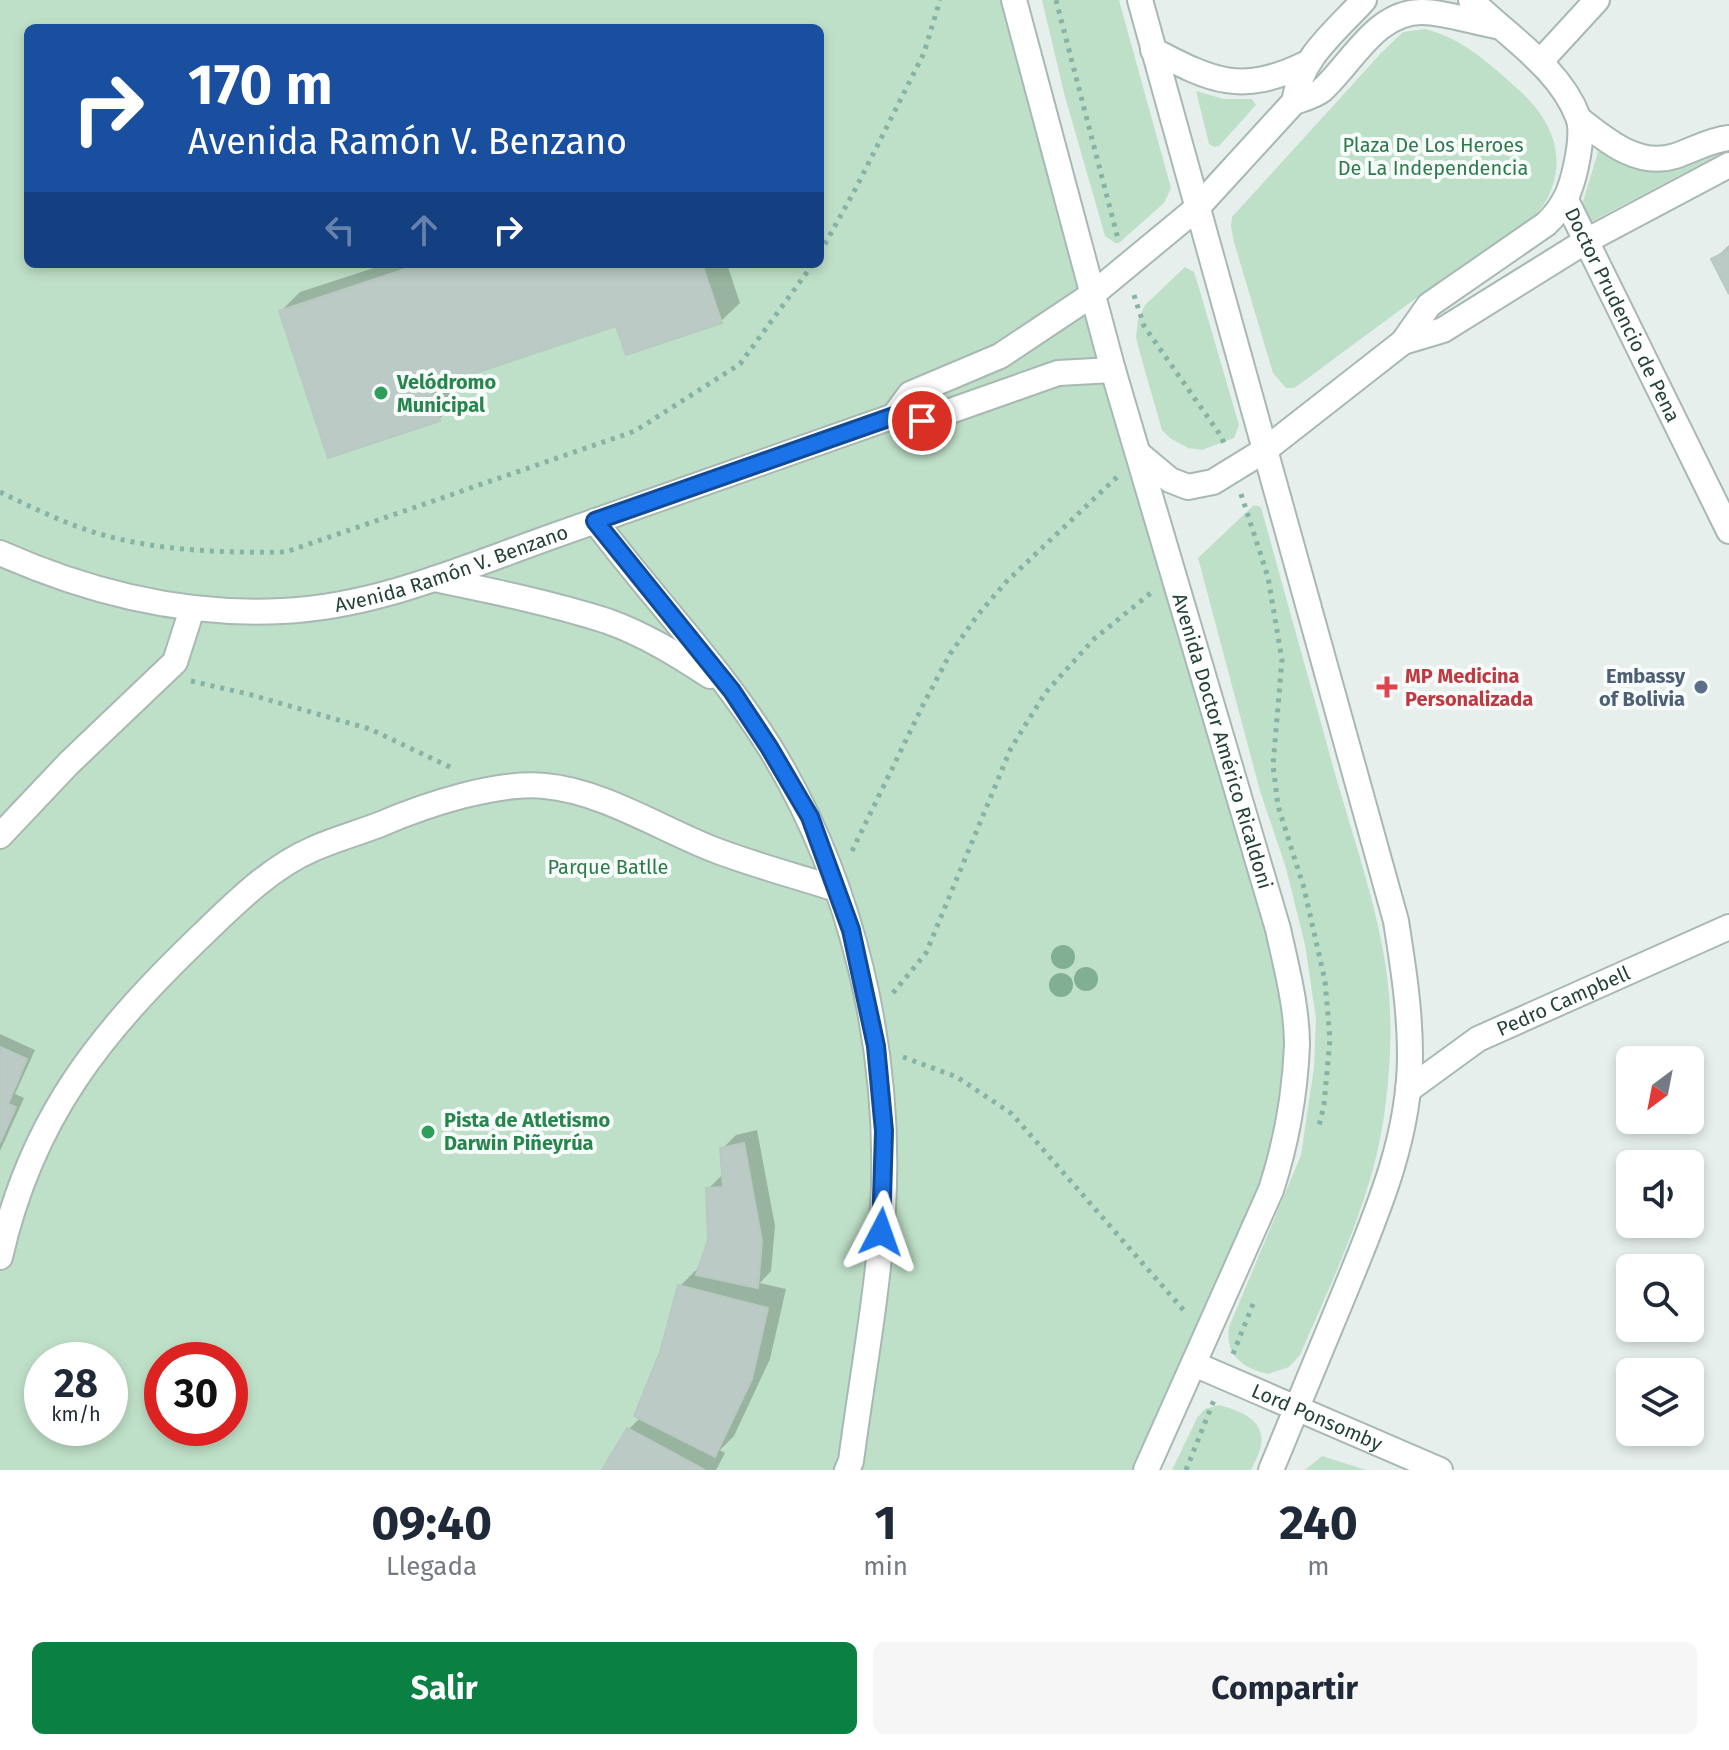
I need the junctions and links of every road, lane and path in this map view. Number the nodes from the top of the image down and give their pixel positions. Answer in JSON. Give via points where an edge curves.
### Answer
{"nodes":[{"id":1,"x":940,"y":0,"type":"edge"},
{"id":2,"x":1014,"y":0,"type":"edge"},
{"id":3,"x":1140,"y":0,"type":"edge"},
{"id":4,"x":1364,"y":0,"type":"edge"},
{"id":5,"x":1471,"y":0,"type":"edge"},
{"id":6,"x":1597,"y":0,"type":"edge"},
{"id":7,"x":1496,"y":26,"type":"junction"},
{"id":8,"x":1153,"y":50,"type":"junction"},
{"id":9,"x":1540,"y":62,"type":"junction"},
{"id":10,"x":1305,"y":64,"type":"junction"},
{"id":11,"x":1294,"y":102,"type":"junction"},
{"id":12,"x":1579,"y":119,"type":"junction"},
{"id":13,"x":1729,"y":138,"type":"edge"},
{"id":14,"x":1729,"y":165,"type":"edge"},
{"id":15,"x":1566,"y":200,"type":"junction"},
{"id":16,"x":1197,"y":208,"type":"junction"},
{"id":17,"x":1586,"y":241,"type":"junction"},
{"id":18,"x":824,"y":246,"type":"edge"},
{"id":19,"x":810,"y":268,"type":"edge"},
{"id":20,"x":1093,"y":294,"type":"junction"},
{"id":21,"x":1403,"y":342,"type":"junction"},
{"id":22,"x":1113,"y":370,"type":"junction"},
{"id":23,"x":894,"y":416,"type":"junction"},
{"id":24,"x":1265,"y":450,"type":"junction"},
{"id":25,"x":1140,"y":455,"type":"junction"},
{"id":26,"x":0,"y":492,"type":"edge"},
{"id":27,"x":595,"y":521,"type":"junction"},
{"id":28,"x":1729,"y":531,"type":"edge"},
{"id":29,"x":0,"y":553,"type":"edge"},
{"id":30,"x":1174,"y":573,"type":"junction"},
{"id":31,"x":434,"y":579,"type":"junction"},
{"id":32,"x":192,"y":609,"type":"junction"},
{"id":33,"x":162,"y":675,"type":"junction"},
{"id":34,"x":732,"y":691,"type":"junction"},
{"id":35,"x":455,"y":769,"type":"dead end"},
{"id":36,"x":0,"y":836,"type":"edge"},
{"id":37,"x":836,"y":889,"type":"junction"},
{"id":38,"x":1729,"y":927,"type":"edge"},
{"id":39,"x":871,"y":1021,"type":"junction"},
{"id":40,"x":876,"y":1046,"type":"junction"},
{"id":41,"x":1408,"y":1090,"type":"junction"},
{"id":42,"x":0,"y":1257,"type":"edge"},
{"id":43,"x":1207,"y":1336,"type":"junction"},
{"id":44,"x":1194,"y":1364,"type":"junction"},
{"id":45,"x":1297,"y":1408,"type":"junction"},
{"id":46,"x":856,"y":1467,"type":"edge"},
{"id":47,"x":1146,"y":1470,"type":"edge"},
{"id":48,"x":1271,"y":1470,"type":"edge"},
{"id":49,"x":1440,"y":1470,"type":"edge"}],
"edges":[{"from":1,"to":18,"type":"path","via":[[924,53]]},
{"from":2,"to":20,"type":"street","name":"Avenida Doctor Américo Ricaldoni"},
{"from":3,"to":8,"type":"street"},
{"from":4,"to":10,"type":"street"},
{"from":5,"to":7,"type":"street"},
{"from":6,"to":9,"type":"street"},
{"from":7,"to":9,"type":"street"},
{"from":7,"to":11,"type":"street","via":[[1435,12],[1394,17],[1320,93]]},
{"from":8,"to":10,"type":"street","via":[[1234,83],[1269,78]]},
{"from":8,"to":16,"type":"street"},
{"from":9,"to":12,"type":"street"},
{"from":10,"to":11,"type":"street"},
{"from":11,"to":16,"type":"street","name":"Avenida Ramón V. Benzano"},
{"from":12,"to":13,"type":"street","via":[[1615,146],[1652,159],[1671,158]]},
{"from":12,"to":15,"type":"street","name":"Doctor Prudencio de Pena","via":[[1579,153]]},
{"from":14,"to":17,"type":"street"},
{"from":15,"to":17,"type":"street","name":"Doctor Prudencio de Pena"},
{"from":15,"to":21,"type":"street","via":[[1546,224],[1429,305]]},
{"from":16,"to":20,"type":"street","name":"Avenida Ramón V. Benzano"},
{"from":16,"to":24,"type":"street"},
{"from":17,"to":21,"type":"street","via":[[1443,330]]},
{"from":17,"to":28,"type":"street","name":"Doctor Prudencio de Pena"},
{"from":19,"to":26,"type":"path","via":[[740,364],[635,431],[286,552],[231,553],[97,533]]},
{"from":20,"to":22,"type":"street","name":"Avenida Doctor Américo Ricaldoni"},
{"from":20,"to":23,"type":"street","name":"Avenida Ramón V. Benzano","via":[[1000,356],[910,394]]},
{"from":21,"to":24,"type":"street"},
{"from":22,"to":23,"type":"street","name":"Avenida Ramón V. Benzano","via":[[1058,373],[922,421]]},
{"from":22,"to":25,"type":"street","name":"Avenida Doctor Américo Ricaldoni"},
{"from":23,"to":27,"type":"street","name":"Avenida Ramón V. Benzano"},
{"from":24,"to":25,"type":"street","via":[[1213,482],[1188,487],[1170,480]]},
{"from":24,"to":41,"type":"street","via":[[1396,921],[1409,1002]]},
{"from":25,"to":30,"type":"street","name":"Avenida Doctor Américo Ricaldoni"},
{"from":25,"to":37,"type":"path","via":[[1006,582],[950,654]]},
{"from":27,"to":31,"type":"street","name":"Avenida Ramón V. Benzano"},
{"from":27,"to":34,"type":"street"},
{"from":29,"to":32,"type":"street","name":"Avenida Ramón V. Benzano","via":[[86,586]]},
{"from":30,"to":39,"type":"path","via":[[1094,639],[1046,692],[1011,748],[926,953]]},
{"from":30,"to":43,"type":"street","name":"Avenida Doctor Américo Ricaldoni","via":[[1278,929],[1297,1043],[1285,1148]]},
{"from":31,"to":32,"type":"street","name":"Avenida Ramón V. Benzano","via":[[285,611]]},
{"from":31,"to":34,"type":"street","via":[[610,622],[674,652]]},
{"from":32,"to":33,"type":"street","via":[[175,662]]},
{"from":33,"to":35,"type":"path","via":[[370,729]]},
{"from":33,"to":36,"type":"street"},
{"from":34,"to":37,"type":"street","via":[[810,817]]},
{"from":37,"to":39,"type":"street"},
{"from":37,"to":42,"type":"street","via":[[716,850],[582,792],[543,785],[438,802],[311,849],[231,906],[123,1014],[83,1066],[54,1110],[18,1188]]},
{"from":38,"to":41,"type":"street","name":"Pedro Campbell","via":[[1478,1039]]},
{"from":39,"to":40,"type":"street"},
{"from":40,"to":43,"type":"path","via":[[957,1077],[1012,1114]]},
{"from":40,"to":46,"type":"street","via":[[884,1131],[883,1209]]},
{"from":41,"to":45,"type":"street","via":[[1388,1188]]},
{"from":43,"to":44,"type":"street","name":"Avenida Doctor Américo Ricaldoni"},
{"from":44,"to":45,"type":"street","name":"Lord Ponsomby"},
{"from":44,"to":47,"type":"street","name":"Avenida Doctor Américo Ricaldoni"},
{"from":45,"to":48,"type":"street"},
{"from":45,"to":49,"type":"street","name":"Lord Ponsomby"}]}
